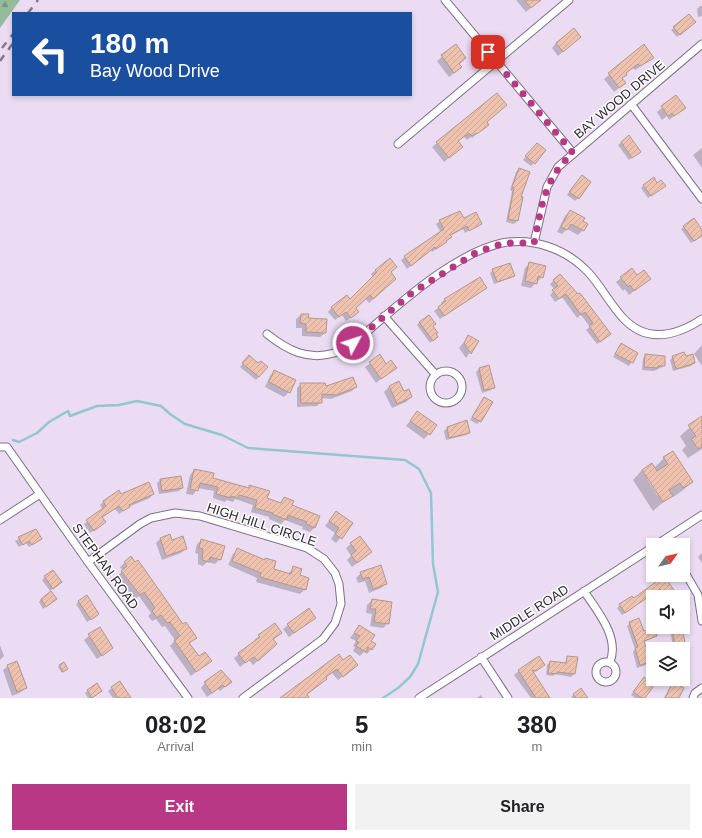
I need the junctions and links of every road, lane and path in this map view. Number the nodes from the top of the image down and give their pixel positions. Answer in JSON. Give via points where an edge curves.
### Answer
{"nodes":[{"id":1,"x":445,"y":0,"type":"edge"},
{"id":2,"x":569,"y":0,"type":"edge"},
{"id":3,"x":702,"y":44,"type":"edge"},
{"id":4,"x":496,"y":63,"type":"junction"},
{"id":5,"x":631,"y":104,"type":"junction"},
{"id":6,"x":398,"y":144,"type":"dead end"},
{"id":7,"x":573,"y":153,"type":"junction"},
{"id":8,"x":702,"y":198,"type":"edge"},
{"id":9,"x":534,"y":243,"type":"junction"},
{"id":10,"x":384,"y":316,"type":"junction"},
{"id":11,"x":702,"y":319,"type":"edge"},
{"id":12,"x":267,"y":334,"type":"dead end"},
{"id":13,"x":436,"y":375,"type":"junction"},
{"id":14,"x":3,"y":447,"type":"edge"},
{"id":15,"x":40,"y":494,"type":"junction"},
{"id":16,"x":702,"y":515,"type":"edge"},
{"id":17,"x":0,"y":520,"type":"edge"},
{"id":18,"x":671,"y":538,"type":"edge"},
{"id":19,"x":646,"y":551,"type":"edge"},
{"id":20,"x":88,"y":562,"type":"junction"},
{"id":21,"x":690,"y":582,"type":"edge"},
{"id":22,"x":584,"y":591,"type":"junction"},
{"id":23,"x":702,"y":621,"type":"edge"},
{"id":24,"x":482,"y":658,"type":"junction"},
{"id":25,"x":610,"y":662,"type":"dead end"},
{"id":26,"x":702,"y":688,"type":"edge"},
{"id":27,"x":188,"y":698,"type":"edge"},
{"id":28,"x":243,"y":698,"type":"edge"},
{"id":29,"x":419,"y":698,"type":"edge"},
{"id":30,"x":508,"y":698,"type":"edge"},
{"id":31,"x":693,"y":698,"type":"edge"}],
"edges":[{"from":1,"to":4,"type":"street"},
{"from":2,"to":4,"type":"street"},
{"from":3,"to":5,"type":"street","name":"BAY WOOD DRIVE"},
{"from":4,"to":6,"type":"street"},
{"from":4,"to":7,"type":"street"},
{"from":5,"to":7,"type":"street","name":"BAY WOOD DRIVE"},
{"from":5,"to":8,"type":"street"},
{"from":7,"to":9,"type":"street","name":"BAY WOOD DRIVE","via":[[551,177]]},
{"from":9,"to":10,"type":"street","via":[[504,243],[477,252],[428,282]]},
{"from":9,"to":11,"type":"street","via":[[558,250],[579,264],[622,318],[638,329],[648,333],[669,334],[688,328]]},
{"from":10,"to":12,"type":"street","via":[[348,346],[322,355],[292,351]]},
{"from":10,"to":13,"type":"street"},
{"from":13,"to":13,"type":"street","via":[[430,384],[432,395],[445,404],[455,401],[462,387],[459,378],[445,371]]},
{"from":14,"to":15,"type":"street","name":"STEPHAN ROAD"},
{"from":15,"to":17,"type":"street"},
{"from":15,"to":20,"type":"street","name":"STEPHAN ROAD"},
{"from":16,"to":18,"type":"street"},
{"from":19,"to":22,"type":"street","name":"MIDDLE ROAD"},
{"from":20,"to":27,"type":"street","name":"STEPHAN ROAD"},
{"from":20,"to":28,"type":"street","name":"HIGH HILL CIRCLE","via":[[140,524],[157,516],[175,513],[200,516],[300,546],[324,559],[339,584],[341,604],[335,623],[323,639]]},
{"from":21,"to":23,"type":"street","via":[[698,596]]},
{"from":22,"to":24,"type":"street","name":"MIDDLE ROAD"},
{"from":22,"to":25,"type":"street","via":[[609,632],[614,650]]},
{"from":24,"to":29,"type":"street","name":"MIDDLE ROAD"},
{"from":24,"to":30,"type":"street"},
{"from":26,"to":31,"type":"street"}]}
